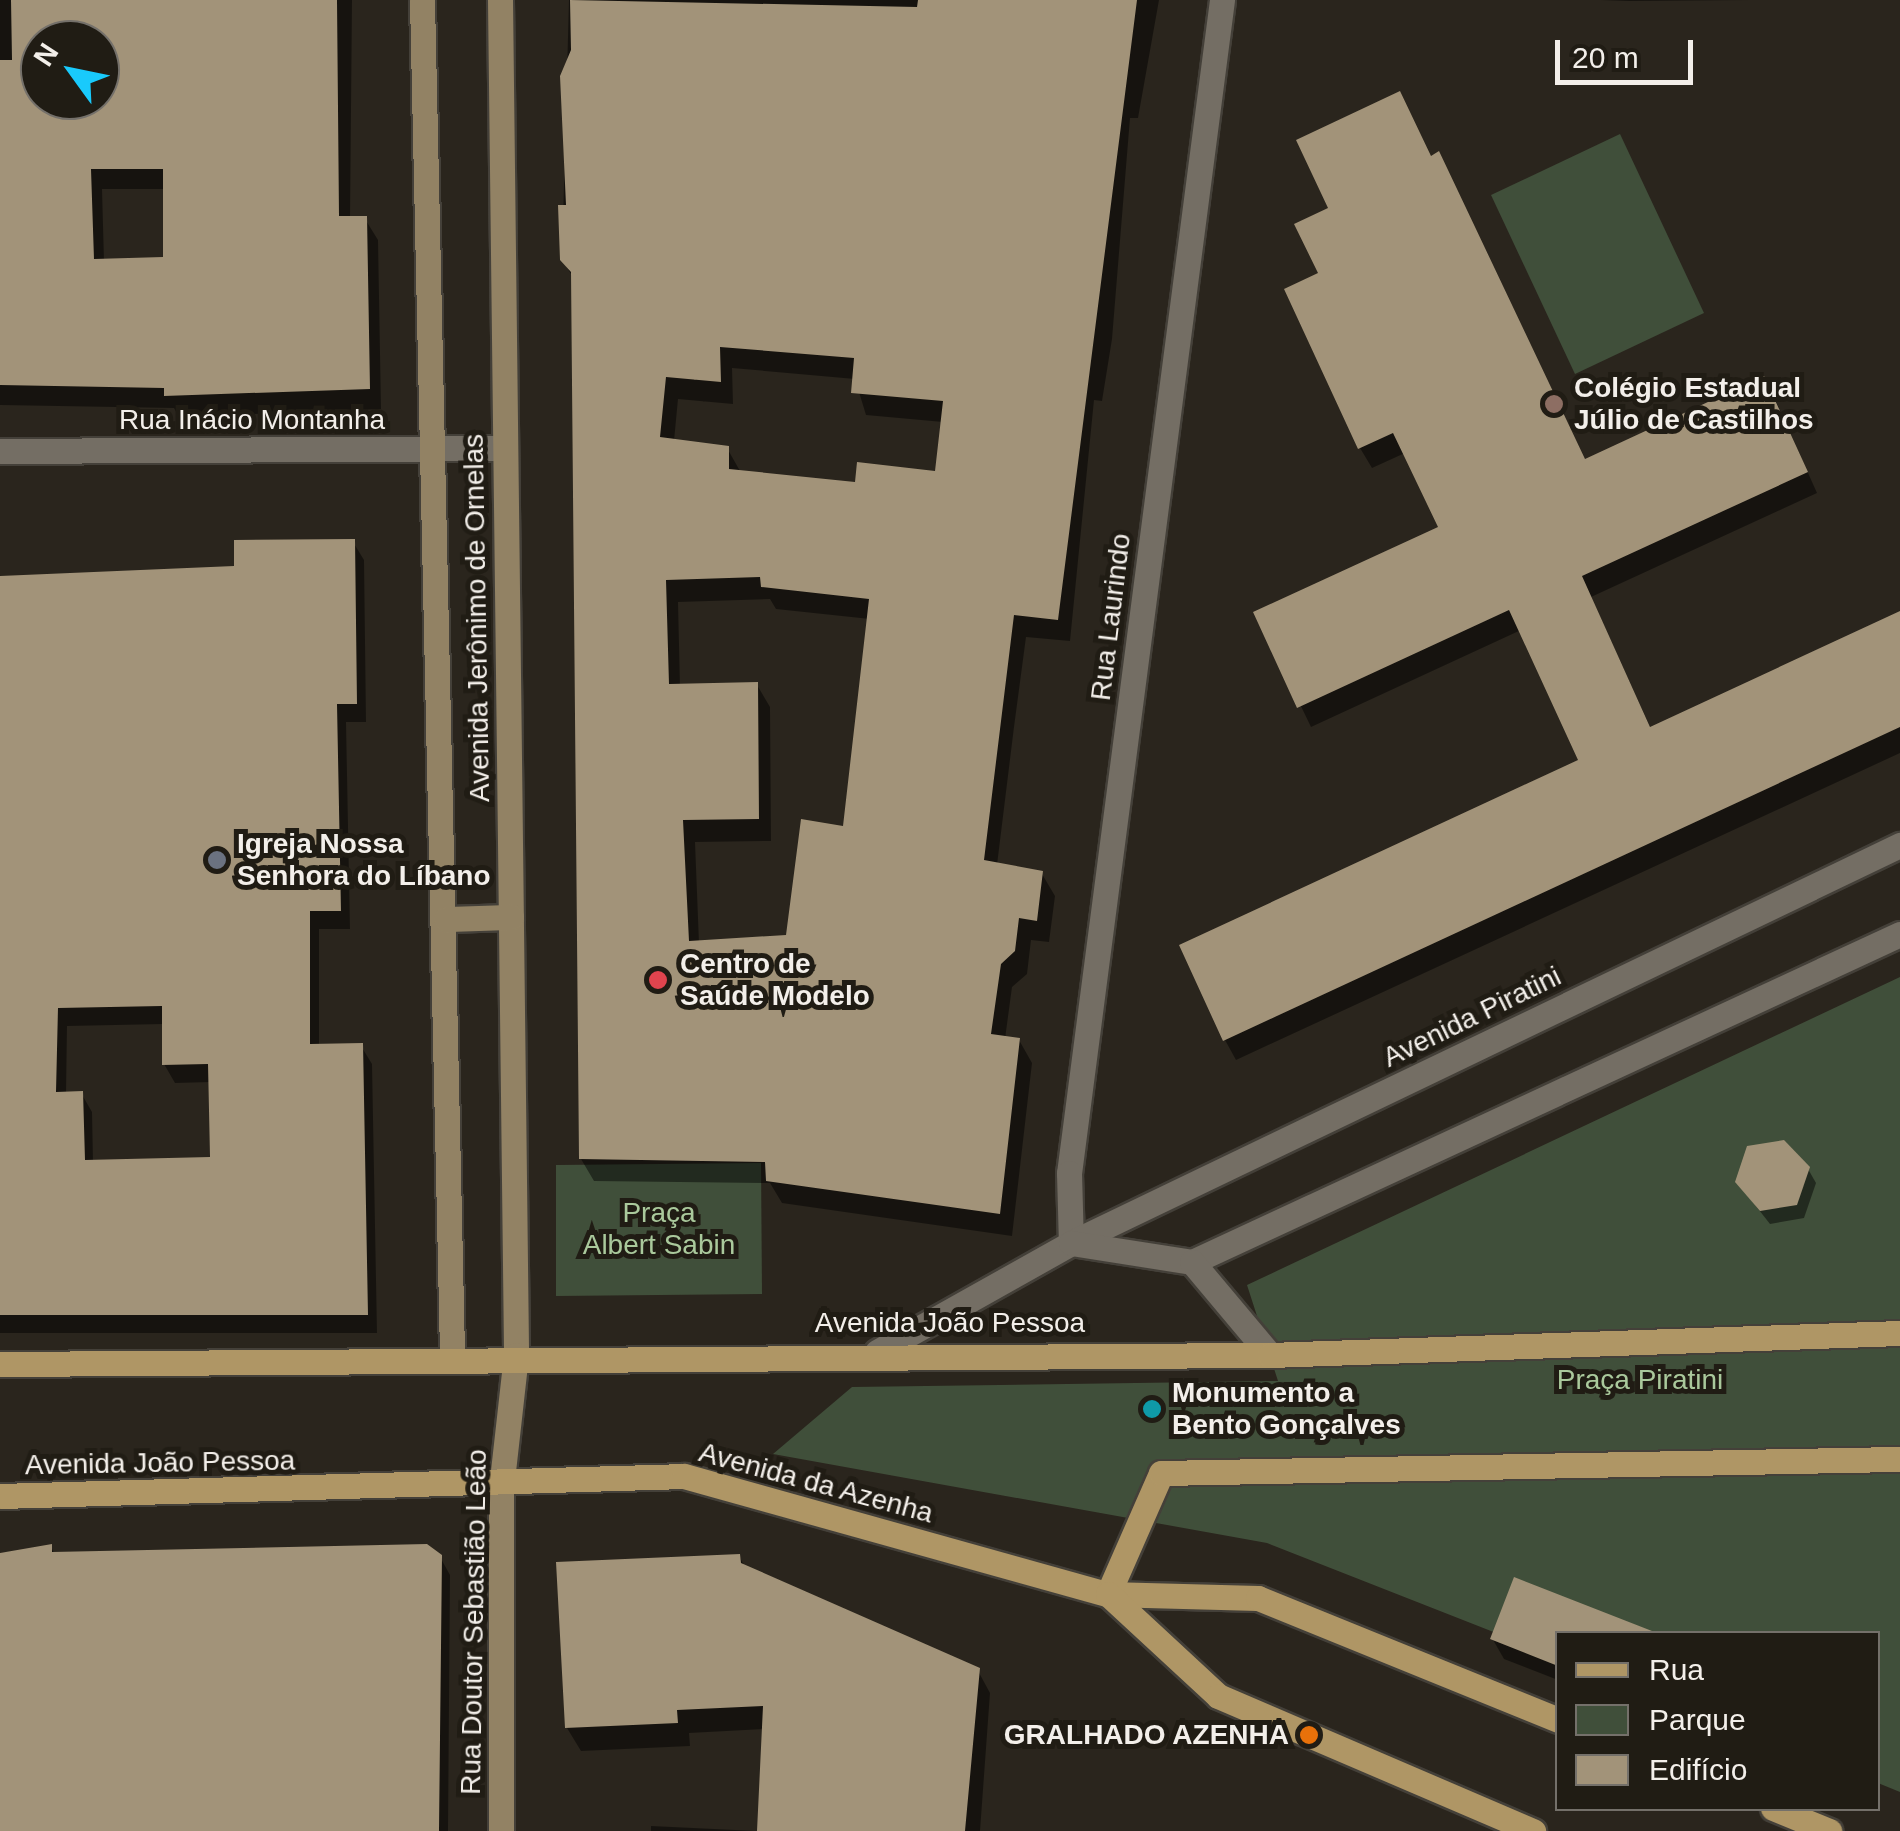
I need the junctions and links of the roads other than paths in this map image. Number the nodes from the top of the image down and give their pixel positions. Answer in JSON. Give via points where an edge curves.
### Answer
{"nodes":[{"id":1,"x":422,"y":0,"type":"edge"},
{"id":2,"x":500,"y":0,"type":"edge"},
{"id":3,"x":1222,"y":0,"type":"edge"},
{"id":4,"x":505,"y":448,"type":"junction"},
{"id":5,"x":438,"y":450,"type":"junction"},
{"id":6,"x":0,"y":451,"type":"edge"},
{"id":7,"x":1900,"y":845,"type":"edge"},
{"id":8,"x":511,"y":917,"type":"junction"},
{"id":9,"x":446,"y":920,"type":"junction"},
{"id":10,"x":1900,"y":934,"type":"edge"},
{"id":11,"x":1070,"y":1243,"type":"junction"},
{"id":12,"x":1192,"y":1262,"type":"junction"},
{"id":13,"x":1900,"y":1333,"type":"edge"},
{"id":14,"x":877,"y":1352,"type":"junction"},
{"id":15,"x":452,"y":1354,"type":"junction"},
{"id":16,"x":516,"y":1355,"type":"junction"},
{"id":17,"x":1270,"y":1355,"type":"junction"},
{"id":18,"x":0,"y":1364,"type":"edge"},
{"id":19,"x":1900,"y":1459,"type":"edge"},
{"id":20,"x":501,"y":1488,"type":"junction"},
{"id":21,"x":0,"y":1496,"type":"edge"},
{"id":22,"x":1108,"y":1594,"type":"junction"},
{"id":23,"x":1555,"y":1719,"type":"edge"},
{"id":24,"x":1781,"y":1811,"type":"edge"},
{"id":25,"x":501,"y":1831,"type":"edge"},
{"id":26,"x":1534,"y":1831,"type":"edge"},
{"id":27,"x":1829,"y":1831,"type":"edge"}],
"edges":[{"from":1,"to":5,"type":"street","name":"Avenida Jerônimo de Ornelas"},
{"from":2,"to":4,"type":"street","name":"Avenida Jerônimo de Ornelas"},
{"from":3,"to":11,"type":"street","name":"Rua Laurindo","via":[[1069,1173]]},
{"from":4,"to":5,"type":"street","name":"Rua Inácio Montanha"},
{"from":4,"to":8,"type":"street","name":"Avenida Jerônimo de Ornelas"},
{"from":5,"to":6,"type":"street","name":"Rua Inácio Montanha"},
{"from":5,"to":9,"type":"street","name":"Avenida Jerônimo de Ornelas"},
{"from":7,"to":11,"type":"street","name":"Avenida Piratini"},
{"from":8,"to":9,"type":"street"},
{"from":8,"to":16,"type":"street","name":"Avenida Jerônimo de Ornelas"},
{"from":9,"to":15,"type":"street","name":"Avenida Jerônimo de Ornelas"},
{"from":10,"to":12,"type":"street"},
{"from":11,"to":12,"type":"street"},
{"from":11,"to":14,"type":"street","name":"Avenida Piratini"},
{"from":12,"to":17,"type":"street"},
{"from":13,"to":17,"type":"main road","name":"Avenida João Pessoa"},
{"from":14,"to":16,"type":"main road","name":"Avenida João Pessoa"},
{"from":14,"to":17,"type":"main road","name":"Avenida João Pessoa"},
{"from":15,"to":16,"type":"main road","name":"Avenida João Pessoa"},
{"from":15,"to":18,"type":"main road","name":"Avenida João Pessoa"},
{"from":16,"to":20,"type":"street","name":"Rua Doutor Sebastião Leão"},
{"from":19,"to":22,"type":"main road","via":[[1162,1472]]},
{"from":20,"to":21,"type":"main road","name":"Avenida João Pessoa"},
{"from":20,"to":22,"type":"main road","name":"Avenida da Azenha","via":[[684,1476]]},
{"from":20,"to":25,"type":"street","name":"Rua Doutor Sebastião Leão"},
{"from":22,"to":23,"type":"main road","name":"Avenida da Azenha","via":[[1258,1598]]},
{"from":22,"to":26,"type":"main road","name":"Avenida da Azenha","via":[[1218,1696]]},
{"from":24,"to":27,"type":"main road"}]}
